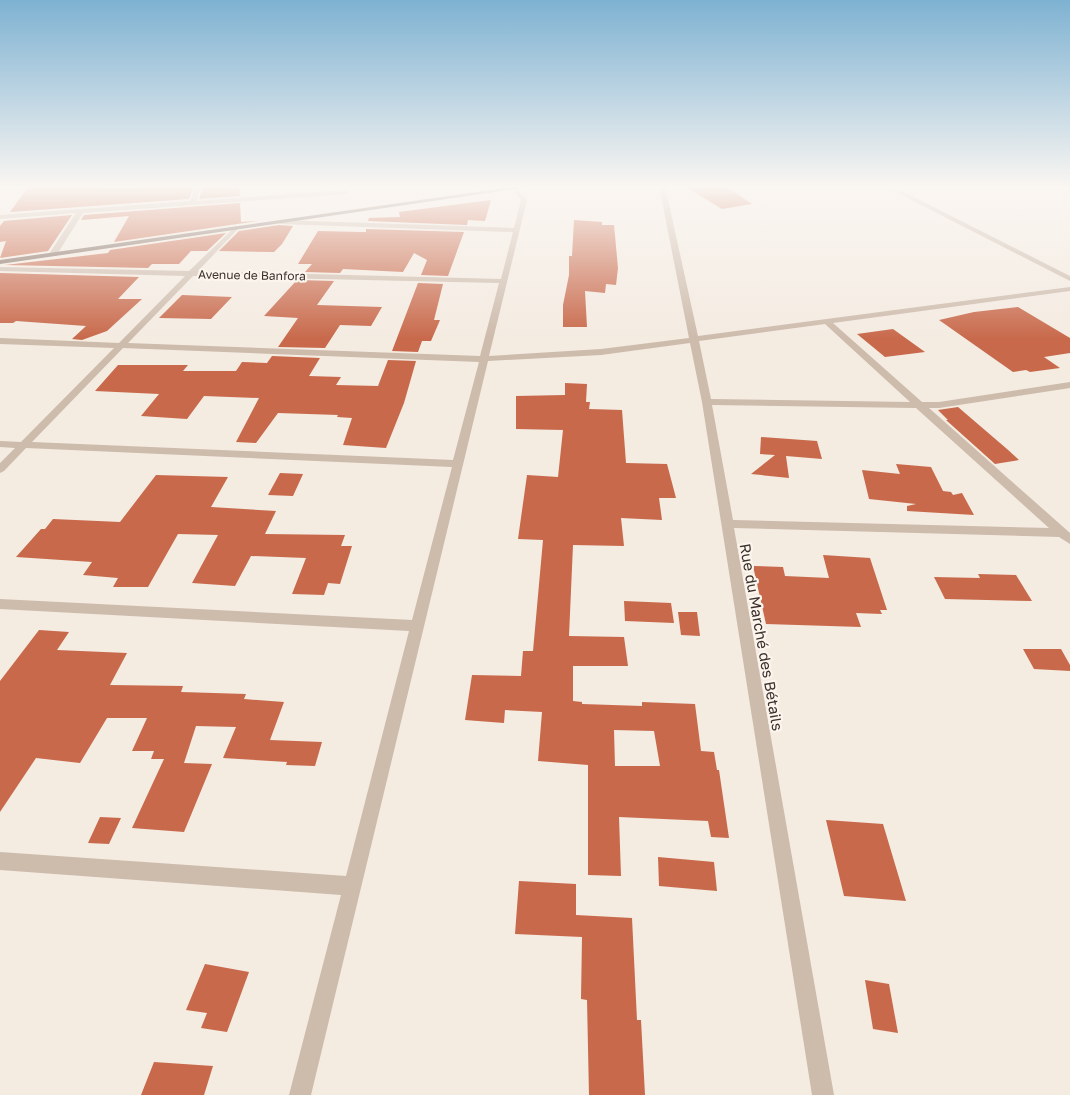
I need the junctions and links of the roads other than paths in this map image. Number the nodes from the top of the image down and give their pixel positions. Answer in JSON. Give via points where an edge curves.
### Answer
{"nodes":[{"id":1,"x":64,"y":237,"type":"edge"},
{"id":2,"x":172,"y":237,"type":"edge"},
{"id":3,"x":227,"y":237,"type":"edge"},
{"id":4,"x":515,"y":237,"type":"edge"},
{"id":5,"x":673,"y":237,"type":"edge"},
{"id":6,"x":988,"y":237,"type":"edge"},
{"id":7,"x":53,"y":254,"type":"junction"},
{"id":8,"x":0,"y":262,"type":"edge"},
{"id":9,"x":0,"y":269,"type":"edge"},
{"id":10,"x":191,"y":274,"type":"junction"},
{"id":11,"x":1070,"y":279,"type":"edge"},
{"id":12,"x":504,"y":281,"type":"junction"},
{"id":13,"x":1070,"y":289,"type":"edge"},
{"id":14,"x":826,"y":322,"type":"junction"},
{"id":15,"x":695,"y":340,"type":"junction"},
{"id":16,"x":0,"y":341,"type":"edge"},
{"id":17,"x":121,"y":346,"type":"junction"},
{"id":18,"x":484,"y":359,"type":"junction"},
{"id":19,"x":1070,"y":385,"type":"edge"},
{"id":20,"x":1058,"y":388,"type":"junction"},
{"id":21,"x":1070,"y":396,"type":"edge"},
{"id":22,"x":707,"y":402,"type":"junction"},
{"id":23,"x":918,"y":404,"type":"junction"},
{"id":24,"x":0,"y":444,"type":"edge"},
{"id":25,"x":24,"y":445,"type":"junction"},
{"id":26,"x":458,"y":464,"type":"junction"},
{"id":27,"x":0,"y":469,"type":"edge"},
{"id":28,"x":726,"y":524,"type":"junction"},
{"id":29,"x":1066,"y":536,"type":"edge"},
{"id":30,"x":0,"y":604,"type":"edge"},
{"id":31,"x":417,"y":626,"type":"junction"},
{"id":32,"x":0,"y":862,"type":"edge"},
{"id":33,"x":352,"y":886,"type":"junction"},
{"id":34,"x":300,"y":1095,"type":"edge"},
{"id":35,"x":823,"y":1095,"type":"edge"}],
"edges":[{"from":1,"to":7,"type":"street"},
{"from":2,"to":7,"type":"main road"},
{"from":3,"to":10,"type":"street"},
{"from":4,"to":12,"type":"street"},
{"from":5,"to":15,"type":"street","name":"Rue du Marché des Bétails"},
{"from":6,"to":11,"type":"street"},
{"from":7,"to":8,"type":"main road"},
{"from":9,"to":10,"type":"street","name":"Avenue de Banfora"},
{"from":10,"to":12,"type":"street","name":"Avenue de Banfora"},
{"from":10,"to":17,"type":"street"},
{"from":12,"to":18,"type":"street"},
{"from":13,"to":14,"type":"street"},
{"from":14,"to":15,"type":"street"},
{"from":14,"to":23,"type":"street"},
{"from":15,"to":18,"type":"street","via":[[601,352]]},
{"from":15,"to":22,"type":"street","name":"Rue du Marché des Bétails"},
{"from":16,"to":17,"type":"street"},
{"from":17,"to":18,"type":"street"},
{"from":17,"to":25,"type":"street"},
{"from":18,"to":26,"type":"street"},
{"from":19,"to":20,"type":"street"},
{"from":20,"to":21,"type":"street"},
{"from":20,"to":23,"type":"street","via":[[939,405]]},
{"from":22,"to":23,"type":"street"},
{"from":22,"to":28,"type":"street","name":"Rue du Marché des Bétails"},
{"from":23,"to":29,"type":"street"},
{"from":24,"to":25,"type":"street"},
{"from":25,"to":26,"type":"street"},
{"from":25,"to":27,"type":"street"},
{"from":26,"to":31,"type":"street"},
{"from":28,"to":29,"type":"street"},
{"from":28,"to":35,"type":"street","name":"Rue du Marché des Bétails"},
{"from":30,"to":31,"type":"street"},
{"from":31,"to":33,"type":"street"},
{"from":32,"to":33,"type":"street"},
{"from":33,"to":34,"type":"street"}]}
